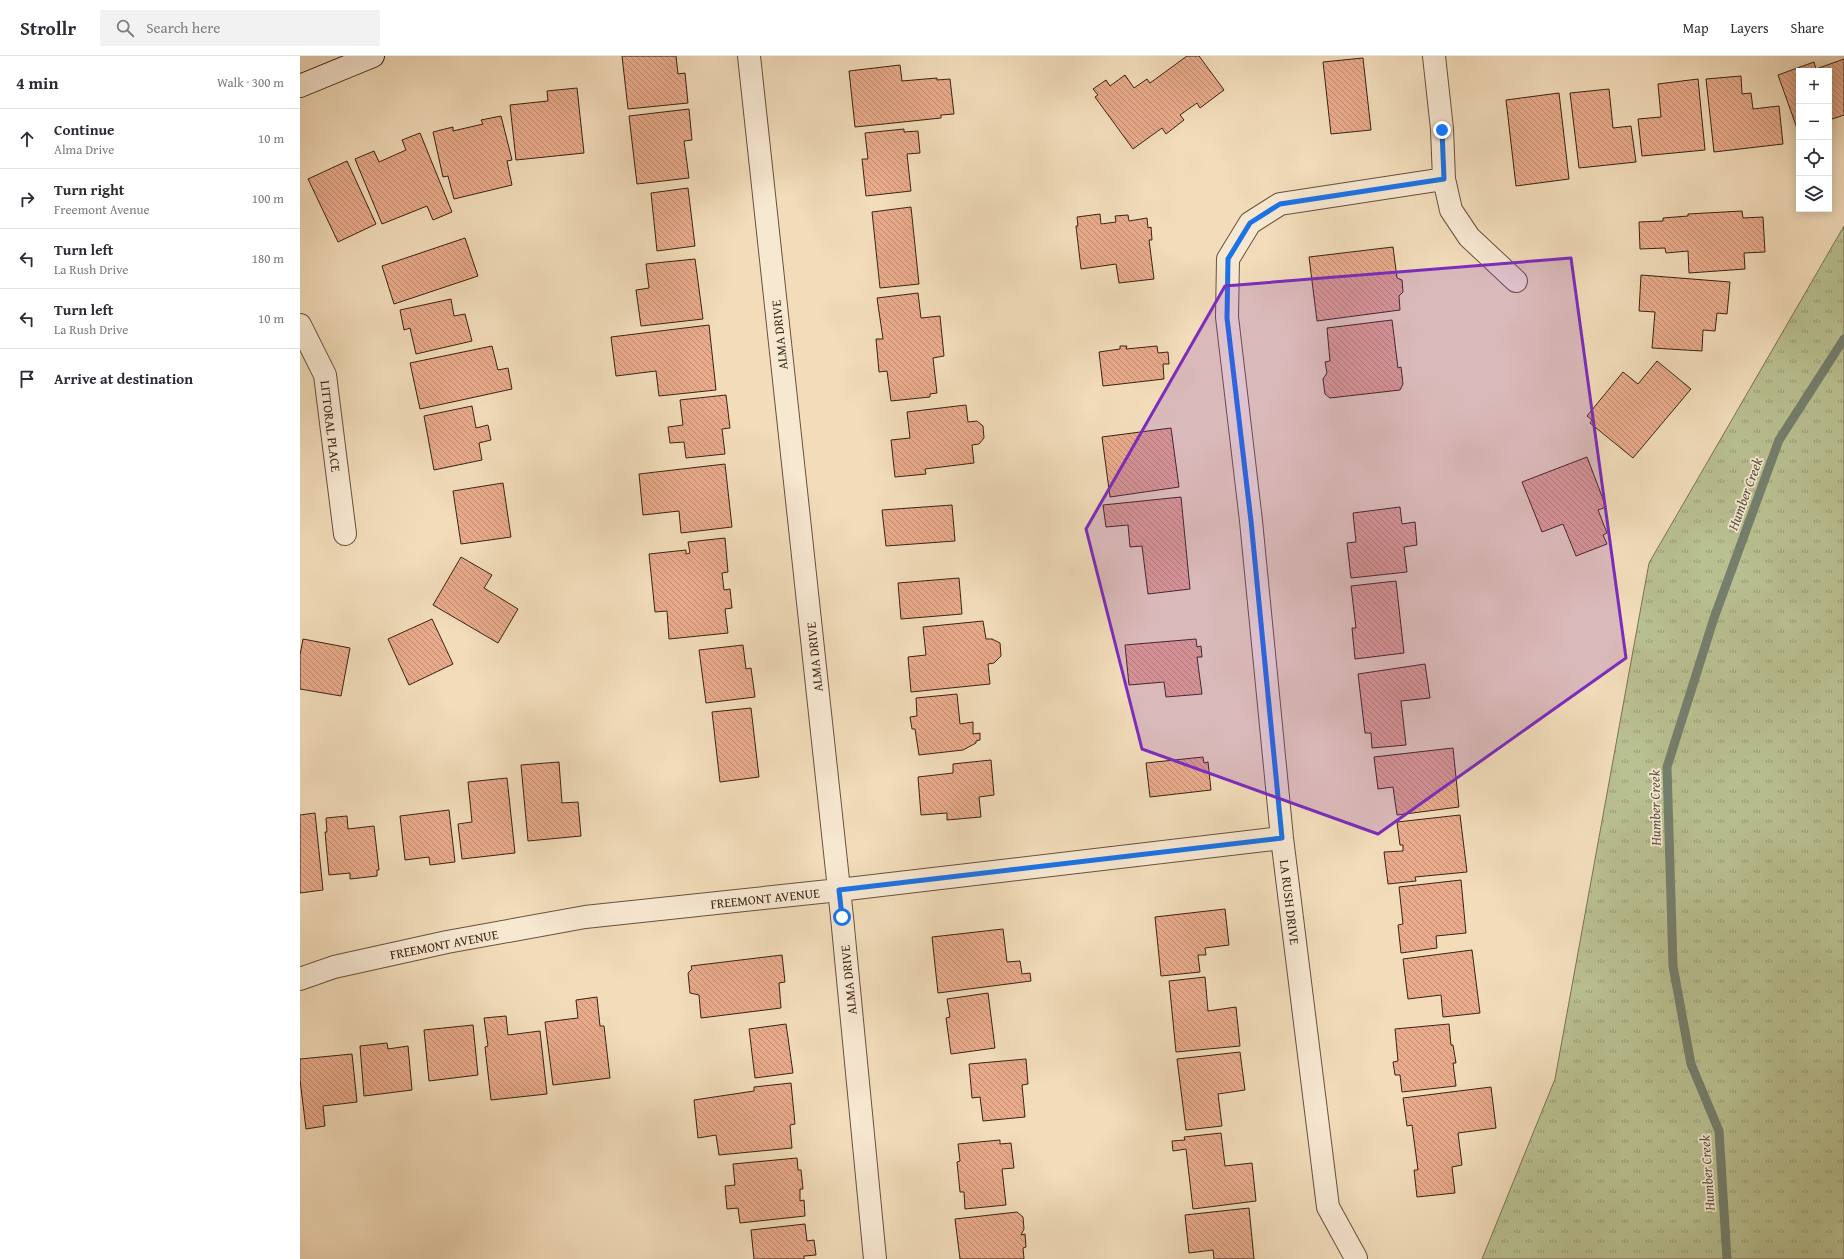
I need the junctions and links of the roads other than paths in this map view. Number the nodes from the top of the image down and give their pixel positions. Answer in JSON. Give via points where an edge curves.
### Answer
{"nodes":[{"id":1,"x":373,"y":56,"type":"edge"},
{"id":2,"x":749,"y":56,"type":"edge"},
{"id":3,"x":1434,"y":56,"type":"edge"},
{"id":4,"x":300,"y":86,"type":"edge"},
{"id":5,"x":1444,"y":179,"type":"junction"},
{"id":6,"x":1516,"y":281,"type":"dead end"},
{"id":7,"x":300,"y":325,"type":"edge"},
{"id":8,"x":345,"y":534,"type":"dead end"},
{"id":9,"x":1282,"y":838,"type":"junction"},
{"id":10,"x":839,"y":890,"type":"junction"},
{"id":11,"x":300,"y":979,"type":"edge"},
{"id":12,"x":1356,"y":1258,"type":"dead end"},
{"id":13,"x":875,"y":1259,"type":"edge"}],
"edges":[{"from":1,"to":4,"type":"street"},
{"from":2,"to":10,"type":"street","name":"ALMA DRIVE"},
{"from":3,"to":5,"type":"street"},
{"from":5,"to":6,"type":"street","via":[[1451,210],[1469,237]]},
{"from":5,"to":9,"type":"street","name":"LA RUSH DRIVE","via":[[1280,204],[1250,223],[1228,259],[1227,318],[1251,521]]},
{"from":7,"to":8,"type":"street","name":"LITTORAL PLACE","via":[[325,375]]},
{"from":9,"to":10,"type":"street","name":"FREEMONT AVENUE"},
{"from":9,"to":12,"type":"street","name":"LA RUSH DRIVE","via":[[1328,1207]]},
{"from":10,"to":11,"type":"street","name":"FREEMONT AVENUE","via":[[585,917],[439,944],[334,967]]},
{"from":10,"to":13,"type":"street","name":"ALMA DRIVE"}]}
